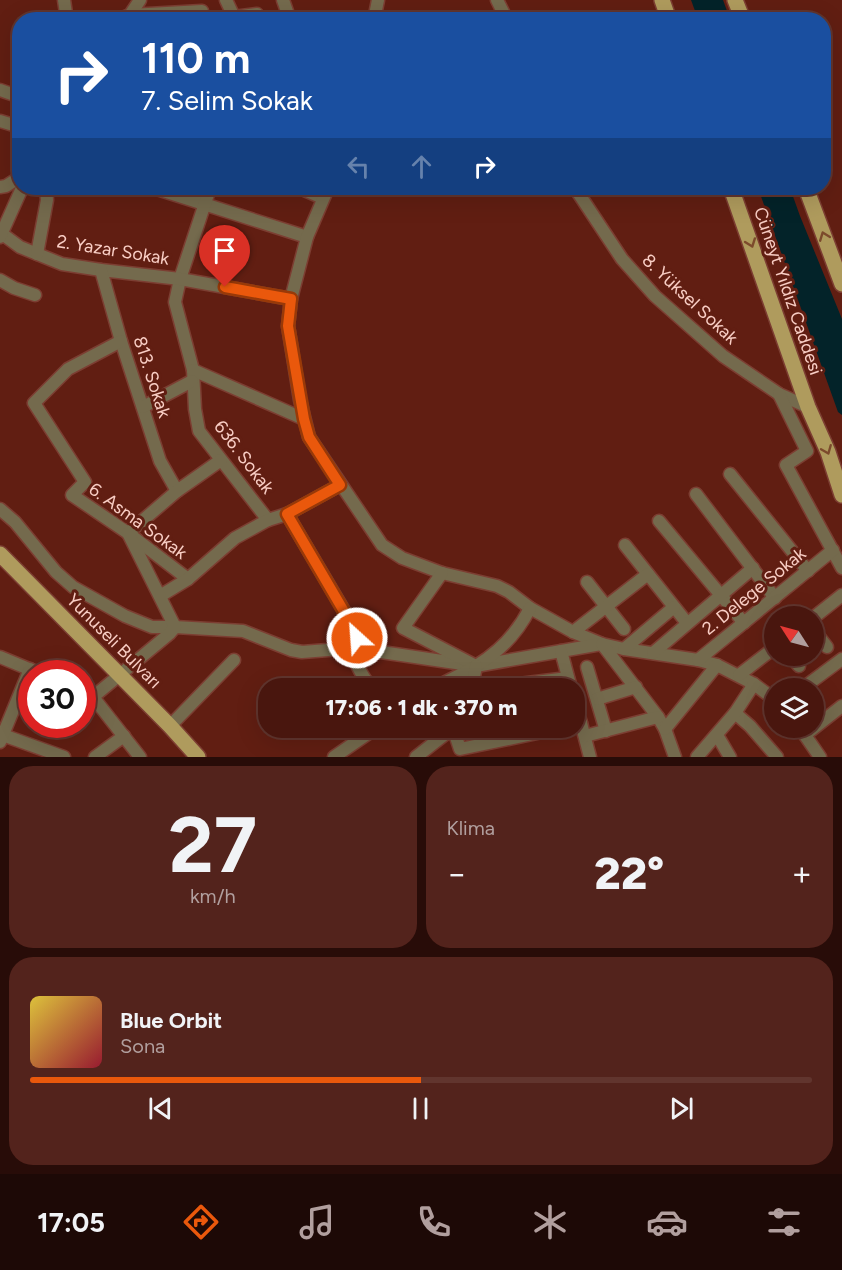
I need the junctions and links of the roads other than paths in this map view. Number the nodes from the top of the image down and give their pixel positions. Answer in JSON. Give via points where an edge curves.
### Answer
{"nodes":[{"id":1,"x":202,"y":11,"type":"dead end"},
{"id":2,"x":184,"y":12,"type":"edge"},
{"id":3,"x":19,"y":195,"type":"edge"},
{"id":4,"x":47,"y":195,"type":"edge"},
{"id":5,"x":176,"y":195,"type":"edge"},
{"id":6,"x":207,"y":195,"type":"edge"},
{"id":7,"x":324,"y":195,"type":"edge"},
{"id":8,"x":581,"y":195,"type":"edge"},
{"id":9,"x":733,"y":195,"type":"edge"},
{"id":10,"x":809,"y":195,"type":"edge"},
{"id":11,"x":204,"y":204,"type":"junction"},
{"id":12,"x":1,"y":235,"type":"edge"},
{"id":13,"x":307,"y":237,"type":"junction"},
{"id":14,"x":37,"y":254,"type":"junction"},
{"id":15,"x":101,"y":270,"type":"junction"},
{"id":16,"x":180,"y":279,"type":"junction"},
{"id":17,"x":0,"y":280,"type":"edge"},
{"id":18,"x":842,"y":284,"type":"edge"},
{"id":19,"x":35,"y":295,"type":"dead end"},
{"id":20,"x":291,"y":299,"type":"junction"},
{"id":21,"x":121,"y":341,"type":"junction"},
{"id":22,"x":193,"y":375,"type":"junction"},
{"id":23,"x":779,"y":394,"type":"junction"},
{"id":24,"x":143,"y":407,"type":"junction"},
{"id":25,"x":808,"y":407,"type":"junction"},
{"id":26,"x":304,"y":419,"type":"junction"},
{"id":27,"x":221,"y":460,"type":"junction"},
{"id":28,"x":730,"y":474,"type":"dead end"},
{"id":29,"x":340,"y":485,"type":"junction"},
{"id":30,"x":177,"y":491,"type":"junction"},
{"id":31,"x":696,"y":494,"type":"dead end"},
{"id":32,"x":842,"y":495,"type":"edge"},
{"id":33,"x":0,"y":509,"type":"edge"},
{"id":34,"x":287,"y":514,"type":"junction"},
{"id":35,"x":268,"y":520,"type":"junction"},
{"id":36,"x":659,"y":521,"type":"dead end"},
{"id":37,"x":128,"y":533,"type":"junction"},
{"id":38,"x":626,"y":545,"type":"dead end"},
{"id":39,"x":833,"y":550,"type":"junction"},
{"id":40,"x":0,"y":554,"type":"edge"},
{"id":41,"x":753,"y":568,"type":"junction"},
{"id":42,"x":842,"y":568,"type":"edge"},
{"id":43,"x":808,"y":571,"type":"junction"},
{"id":44,"x":441,"y":573,"type":"junction"},
{"id":45,"x":648,"y":574,"type":"junction"},
{"id":46,"x":188,"y":579,"type":"junction"},
{"id":47,"x":587,"y":582,"type":"dead end"},
{"id":48,"x":721,"y":595,"type":"junction"},
{"id":49,"x":842,"y":595,"type":"edge"},
{"id":50,"x":160,"y":596,"type":"junction"},
{"id":51,"x":775,"y":598,"type":"junction"},
{"id":52,"x":606,"y":606,"type":"junction"},
{"id":53,"x":674,"y":607,"type":"junction"},
{"id":54,"x":530,"y":608,"type":"junction"},
{"id":55,"x":824,"y":609,"type":"edge"},
{"id":56,"x":744,"y":622,"type":"junction"},
{"id":57,"x":687,"y":623,"type":"junction"},
{"id":58,"x":175,"y":627,"type":"junction"},
{"id":59,"x":624,"y":629,"type":"dead end"},
{"id":60,"x":573,"y":632,"type":"junction"},
{"id":61,"x":824,"y":643,"type":"edge"},
{"id":62,"x":603,"y":644,"type":"junction"},
{"id":63,"x":827,"y":647,"type":"dead end"},
{"id":64,"x":354,"y":648,"type":"junction"},
{"id":65,"x":624,"y":649,"type":"junction"},
{"id":66,"x":561,"y":651,"type":"junction"},
{"id":67,"x":653,"y":652,"type":"junction"},
{"id":68,"x":764,"y":656,"type":"edge"},
{"id":69,"x":0,"y":657,"type":"edge"},
{"id":70,"x":842,"y":659,"type":"edge"},
{"id":71,"x":234,"y":660,"type":"dead end"},
{"id":72,"x":698,"y":660,"type":"junction"},
{"id":73,"x":18,"y":664,"type":"edge"},
{"id":74,"x":717,"y":665,"type":"junction"},
{"id":75,"x":476,"y":666,"type":"junction"},
{"id":76,"x":587,"y":667,"type":"dead end"},
{"id":77,"x":739,"y":675,"type":"junction"},
{"id":78,"x":120,"y":676,"type":"junction"},
{"id":79,"x":364,"y":678,"type":"edge"},
{"id":80,"x":454,"y":678,"type":"edge"},
{"id":81,"x":474,"y":678,"type":"edge"},
{"id":82,"x":569,"y":678,"type":"edge"},
{"id":83,"x":816,"y":678,"type":"edge"},
{"id":84,"x":754,"y":684,"type":"junction"},
{"id":85,"x":636,"y":687,"type":"junction"},
{"id":86,"x":96,"y":690,"type":"edge"},
{"id":87,"x":764,"y":692,"type":"edge"},
{"id":88,"x":597,"y":699,"type":"junction"},
{"id":89,"x":96,"y":703,"type":"edge"},
{"id":90,"x":18,"y":704,"type":"edge"},
{"id":91,"x":842,"y":706,"type":"edge"},
{"id":92,"x":735,"y":713,"type":"junction"},
{"id":93,"x":658,"y":717,"type":"junction"},
{"id":94,"x":824,"y":717,"type":"edge"},
{"id":95,"x":170,"y":726,"type":"junction"},
{"id":96,"x":665,"y":729,"type":"junction"},
{"id":97,"x":606,"y":731,"type":"junction"},
{"id":98,"x":717,"y":735,"type":"junction"},
{"id":99,"x":124,"y":736,"type":"junction"},
{"id":100,"x":585,"y":736,"type":"joint"},
{"id":101,"x":1,"y":737,"type":"edge"},
{"id":102,"x":366,"y":738,"type":"edge"},
{"id":103,"x":441,"y":738,"type":"edge"},
{"id":104,"x":457,"y":738,"type":"edge"},
{"id":105,"x":521,"y":738,"type":"edge"},
{"id":106,"x":807,"y":738,"type":"edge"},
{"id":107,"x":351,"y":752,"type":"edge"},
{"id":108,"x":461,"y":753,"type":"edge"},
{"id":109,"x":64,"y":757,"type":"edge"},
{"id":110,"x":95,"y":757,"type":"edge"},
{"id":111,"x":140,"y":757,"type":"edge"},
{"id":112,"x":198,"y":757,"type":"edge"},
{"id":113,"x":334,"y":757,"type":"edge"},
{"id":114,"x":416,"y":757,"type":"edge"},
{"id":115,"x":590,"y":757,"type":"edge"},
{"id":116,"x":675,"y":757,"type":"edge"},
{"id":117,"x":697,"y":757,"type":"edge"},
{"id":118,"x":730,"y":757,"type":"edge"},
{"id":119,"x":777,"y":757,"type":"edge"},
{"id":120,"x":820,"y":757,"type":"edge"}],
"edges":[{"from":1,"to":2,"type":"street"},
{"from":3,"to":12,"type":"street"},
{"from":4,"to":14,"type":"street","name":"2. Yazar Sokak"},
{"from":5,"to":11,"type":"street"},
{"from":6,"to":11,"type":"street","name":"636. Sokak"},
{"from":7,"to":13,"type":"street"},
{"from":8,"to":23,"type":"street","name":"8. Yüksel Sokak","via":[[622,259],[655,296],[723,356]]},
{"from":9,"to":25,"type":"main road","name":"Cüneyt Yıldız Caddesi","one_way":true},
{"from":18,"to":10,"type":"main road","one_way":true},
{"from":11,"to":13,"type":"street"},
{"from":11,"to":16,"type":"street","name":"636. Sokak"},
{"from":12,"to":14,"type":"street","name":"2. Yazar Sokak"},
{"from":13,"to":20,"type":"street"},
{"from":14,"to":15,"type":"street","name":"2. Yazar Sokak","via":[[62,264]]},
{"from":15,"to":16,"type":"street","name":"2. Yazar Sokak"},
{"from":15,"to":21,"type":"street","name":"813. Sokak"},
{"from":16,"to":20,"type":"street","name":"2. Yazar Sokak"},
{"from":16,"to":22,"type":"street","name":"636. Sokak","via":[[175,302]]},
{"from":17,"to":19,"type":"street"},
{"from":20,"to":26,"type":"street","via":[[288,326]]},
{"from":21,"to":24,"type":"street","name":"813. Sokak"},
{"from":21,"to":37,"type":"street","name":"6. Asma Sokak","via":[[68,369],[34,403],[85,482],[72,495]]},
{"from":22,"to":24,"type":"street"},
{"from":22,"to":26,"type":"street"},
{"from":22,"to":27,"type":"street","name":"636. Sokak","via":[[199,431]]},
{"from":23,"to":25,"type":"street","name":"8. Yüksel Sokak"},
{"from":23,"to":39,"type":"street","via":[[807,451],[786,465]]},
{"from":24,"to":30,"type":"street","name":"813. Sokak","via":[[160,461]]},
{"from":25,"to":32,"type":"main road","name":"Cüneyt Yıldız Caddesi","one_way":true},
{"from":26,"to":29,"type":"street","via":[[309,437]]},
{"from":27,"to":30,"type":"street"},
{"from":27,"to":35,"type":"street","name":"636. Sokak"},
{"from":28,"to":43,"type":"street"},
{"from":29,"to":34,"type":"street"},
{"from":29,"to":44,"type":"street","via":[[382,545],[402,558]]},
{"from":30,"to":37,"type":"street"},
{"from":31,"to":41,"type":"street"},
{"from":33,"to":58,"type":"street","via":[[73,587],[152,627]]},
{"from":34,"to":35,"type":"street"},
{"from":34,"to":64,"type":"street","via":[[349,620],[357,638]]},
{"from":35,"to":46,"type":"street","via":[[235,538]]},
{"from":36,"to":48,"type":"street"},
{"from":37,"to":46,"type":"street","name":"6. Asma Sokak"},
{"from":37,"to":50,"type":"street"},
{"from":38,"to":45,"type":"street"},
{"from":39,"to":42,"type":"street"},
{"from":39,"to":43,"type":"street","name":"2. Delege Sokak"},
{"from":40,"to":78,"type":"main road","name":"Yunuseli Bulvarı"},
{"from":41,"to":48,"type":"street"},
{"from":41,"to":51,"type":"street"},
{"from":43,"to":51,"type":"street","name":"2. Delege Sokak"},
{"from":44,"to":54,"type":"street","via":[[497,586]]},
{"from":44,"to":75,"type":"street","via":[[403,627]]},
{"from":45,"to":52,"type":"street"},
{"from":45,"to":53,"type":"street"},
{"from":46,"to":50,"type":"street"},
{"from":47,"to":52,"type":"street"},
{"from":48,"to":56,"type":"street"},
{"from":48,"to":57,"type":"street"},
{"from":49,"to":55,"type":"street"},
{"from":50,"to":58,"type":"street"},
{"from":51,"to":56,"type":"street","name":"2. Delege Sokak"},
{"from":52,"to":59,"type":"street"},
{"from":52,"to":60,"type":"street"},
{"from":53,"to":57,"type":"street"},
{"from":53,"to":65,"type":"street"},
{"from":54,"to":60,"type":"street"},
{"from":54,"to":75,"type":"street","via":[[512,636]]},
{"from":56,"to":72,"type":"street","name":"2. Delege Sokak"},
{"from":57,"to":67,"type":"street"},
{"from":58,"to":64,"type":"street","via":[[243,631],[302,652]]},
{"from":58,"to":78,"type":"street"},
{"from":60,"to":62,"type":"street"},
{"from":61,"to":63,"type":"street"},
{"from":62,"to":65,"type":"street"},
{"from":62,"to":66,"type":"street"},
{"from":62,"to":85,"type":"street"},
{"from":64,"to":75,"type":"street"},
{"from":64,"to":79,"type":"street","via":[[353,657]]},
{"from":65,"to":67,"type":"street"},
{"from":66,"to":75,"type":"street"},
{"from":66,"to":82,"type":"street"},
{"from":67,"to":72,"type":"street"},
{"from":68,"to":77,"type":"street"},
{"from":69,"to":73,"type":"street"},
{"from":70,"to":83,"type":"street"},
{"from":71,"to":95,"type":"street"},
{"from":72,"to":74,"type":"street"},
{"from":74,"to":77,"type":"street"},
{"from":74,"to":96,"type":"street"},
{"from":75,"to":80,"type":"street"},
{"from":75,"to":81,"type":"street"},
{"from":76,"to":88,"type":"street"},
{"from":77,"to":84,"type":"street"},
{"from":78,"to":86,"type":"street"},
{"from":78,"to":95,"type":"main road","name":"Yunuseli Bulvarı"},
{"from":84,"to":87,"type":"street"},
{"from":84,"to":92,"type":"street"},
{"from":85,"to":88,"type":"street"},
{"from":85,"to":93,"type":"street"},
{"from":88,"to":97,"type":"street"},
{"from":89,"to":99,"type":"street"},
{"from":90,"to":101,"type":"street"},
{"from":91,"to":94,"type":"street"},
{"from":92,"to":98,"type":"street"},
{"from":92,"to":119,"type":"street"},
{"from":93,"to":96,"type":"street"},
{"from":93,"to":97,"type":"street"},
{"from":95,"to":112,"type":"main road","name":"Yunuseli Bulvarı"},
{"from":96,"to":116,"type":"street"},
{"from":97,"to":100,"type":"street"},
{"from":98,"to":117,"type":"street"},
{"from":98,"to":118,"type":"street"},
{"from":99,"to":110,"type":"street"},
{"from":99,"to":111,"type":"street"},
{"from":100,"to":115,"type":"street"},
{"from":101,"to":109,"type":"street"},
{"from":102,"to":107,"type":"street"},
{"from":103,"to":114,"type":"street"},
{"from":104,"to":108,"type":"street"},
{"from":105,"to":108,"type":"street"},
{"from":106,"to":120,"type":"street"},
{"from":107,"to":113,"type":"street"}]}
